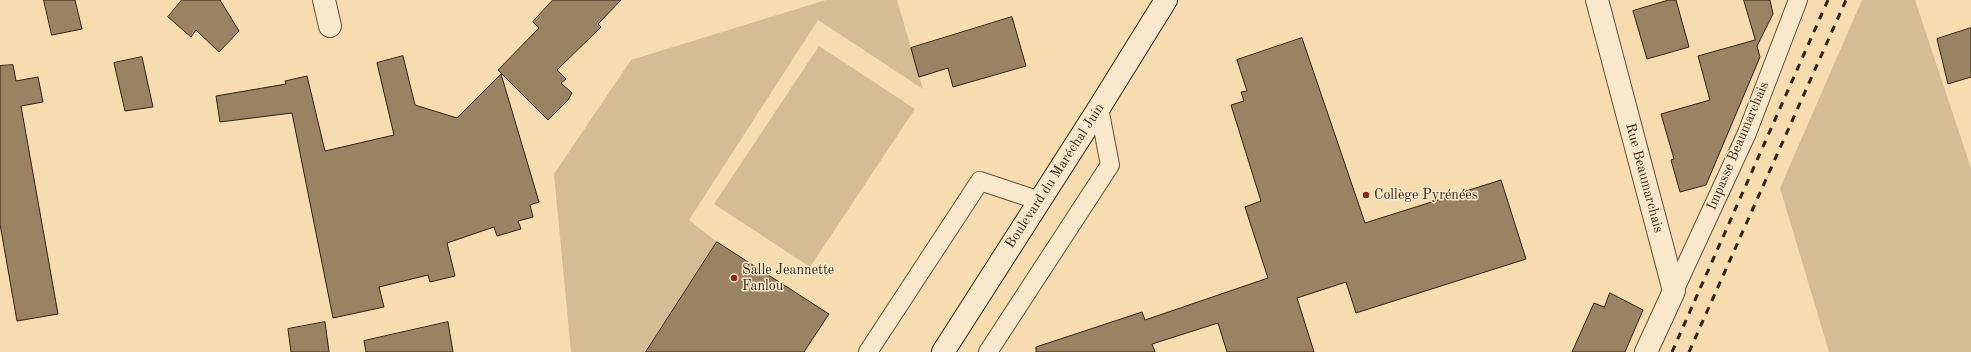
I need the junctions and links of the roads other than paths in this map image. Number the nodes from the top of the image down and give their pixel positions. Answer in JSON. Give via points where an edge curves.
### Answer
{"nodes":[{"id":1,"x":324,"y":0,"type":"edge"},
{"id":2,"x":1166,"y":0,"type":"edge"},
{"id":3,"x":1597,"y":0,"type":"edge"},
{"id":4,"x":1798,"y":0,"type":"edge"},
{"id":5,"x":330,"y":26,"type":"dead end"},
{"id":6,"x":1099,"y":108,"type":"junction"},
{"id":7,"x":1040,"y":201,"type":"junction"},
{"id":8,"x":1674,"y":291,"type":"junction"},
{"id":9,"x":868,"y":352,"type":"edge"},
{"id":10,"x":943,"y":352,"type":"edge"},
{"id":11,"x":988,"y":352,"type":"edge"},
{"id":12,"x":1646,"y":352,"type":"edge"}],
"edges":[{"from":1,"to":5,"type":"main road"},
{"from":2,"to":6,"type":"main road","name":"Boulevard du Maréchal Juin"},
{"from":3,"to":8,"type":"main road","name":"Rue Beaumarchais"},
{"from":4,"to":8,"type":"lane","name":"Impasse Beaumarchais","via":[[1747,133]]},
{"from":6,"to":7,"type":"main road","name":"Boulevard du Maréchal Juin"},
{"from":6,"to":11,"type":"lane","via":[[1110,166]]},
{"from":7,"to":9,"type":"lane","via":[[980,181]]},
{"from":7,"to":10,"type":"main road","name":"Boulevard du Maréchal Juin"},
{"from":8,"to":12,"type":"main road"}]}
